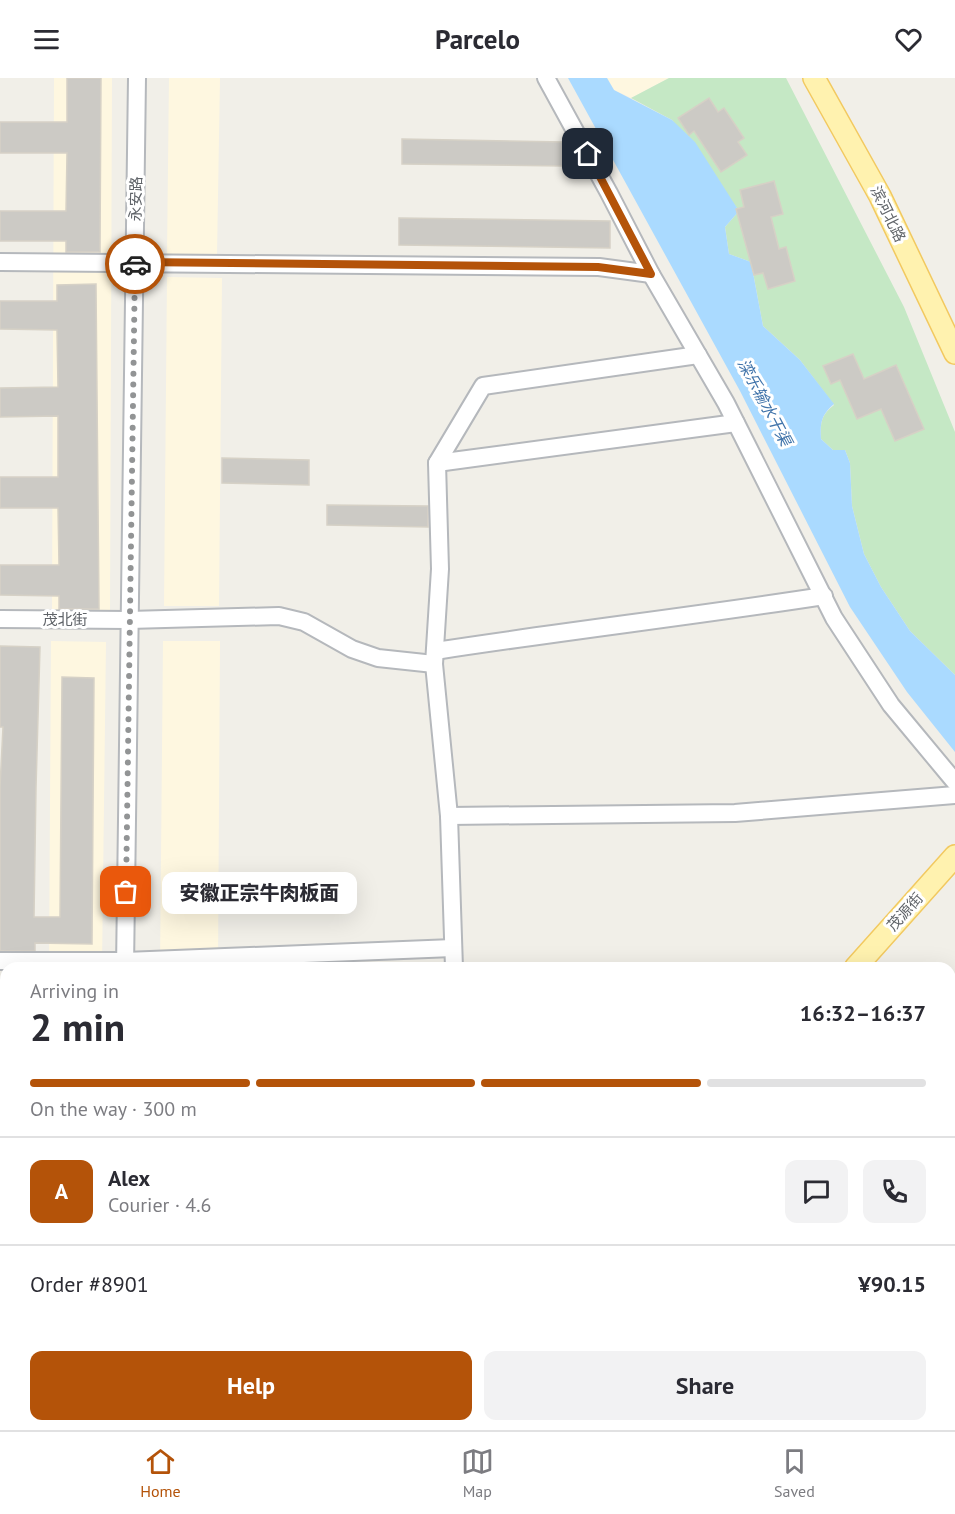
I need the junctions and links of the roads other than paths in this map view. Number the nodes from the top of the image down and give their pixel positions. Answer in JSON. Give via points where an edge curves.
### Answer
{"nodes":[{"id":1,"x":137,"y":78,"type":"edge"},
{"id":2,"x":546,"y":78,"type":"edge"},
{"id":3,"x":814,"y":78,"type":"edge"},
{"id":4,"x":0,"y":262,"type":"edge"},
{"id":5,"x":135,"y":262,"type":"junction"},
{"id":6,"x":651,"y":274,"type":"junction"},
{"id":7,"x":955,"y":353,"type":"edge"},
{"id":8,"x":698,"y":355,"type":"junction"},
{"id":9,"x":736,"y":423,"type":"junction"},
{"id":10,"x":437,"y":463,"type":"junction"},
{"id":11,"x":824,"y":597,"type":"junction"},
{"id":12,"x":0,"y":619,"type":"edge"},
{"id":13,"x":129,"y":620,"type":"junction"},
{"id":14,"x":435,"y":657,"type":"junction"},
{"id":15,"x":955,"y":782,"type":"edge"},
{"id":16,"x":955,"y":795,"type":"edge"},
{"id":17,"x":449,"y":816,"type":"junction"},
{"id":18,"x":955,"y":856,"type":"edge"},
{"id":19,"x":453,"y":948,"type":"junction"},
{"id":20,"x":0,"y":961,"type":"edge"},
{"id":21,"x":17,"y":962,"type":"edge"},
{"id":22,"x":125,"y":962,"type":"edge"},
{"id":23,"x":166,"y":962,"type":"edge"},
{"id":24,"x":454,"y":962,"type":"edge"},
{"id":25,"x":864,"y":962,"type":"edge"}],
"edges":[{"from":1,"to":5,"type":"street","name":"永安路"},
{"from":2,"to":6,"type":"street"},
{"from":3,"to":7,"type":"main road","name":"滨河北路","via":[[880,196]]},
{"from":4,"to":5,"type":"street"},
{"from":5,"to":6,"type":"street","via":[[598,267]]},
{"from":5,"to":13,"type":"street","name":"永安路"},
{"from":6,"to":8,"type":"street"},
{"from":8,"to":9,"type":"street"},
{"from":8,"to":10,"type":"street","via":[[483,386]]},
{"from":9,"to":10,"type":"street"},
{"from":9,"to":11,"type":"street"},
{"from":10,"to":14,"type":"street","via":[[440,569]]},
{"from":11,"to":14,"type":"street","name":"茂北街","via":[[570,630]]},
{"from":11,"to":15,"type":"street","via":[[891,705]]},
{"from":12,"to":13,"type":"street","name":"茂北街"},
{"from":13,"to":14,"type":"street","name":"茂北街","via":[[279,616],[304,622],[352,649],[378,658]]},
{"from":13,"to":22,"type":"street","name":"永安路"},
{"from":14,"to":17,"type":"street"},
{"from":16,"to":17,"type":"street","via":[[735,813]]},
{"from":17,"to":19,"type":"street"},
{"from":18,"to":25,"type":"main road","name":"茂源街"},
{"from":19,"to":23,"type":"street"},
{"from":19,"to":24,"type":"street"},
{"from":20,"to":21,"type":"street"}]}
